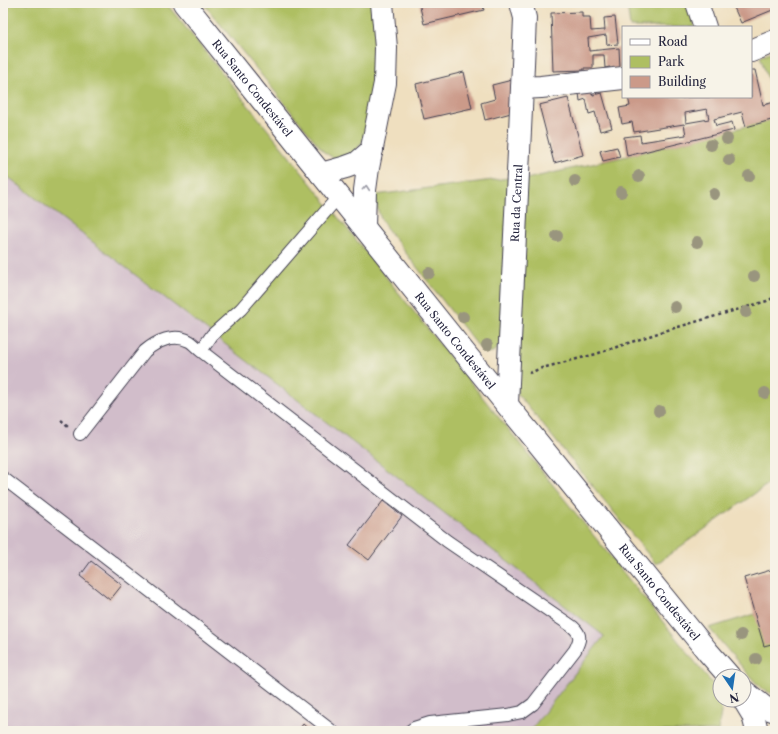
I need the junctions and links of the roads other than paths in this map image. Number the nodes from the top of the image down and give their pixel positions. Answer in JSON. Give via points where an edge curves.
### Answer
{"nodes":[{"id":1,"x":184,"y":3,"type":"edge"},
{"id":2,"x":382,"y":3,"type":"edge"},
{"id":3,"x":521,"y":3,"type":"edge"},
{"id":4,"x":697,"y":3,"type":"edge"},
{"id":5,"x":705,"y":26,"type":"edge"},
{"id":6,"x":775,"y":41,"type":"edge"},
{"id":7,"x":752,"y":51,"type":"edge"},
{"id":8,"x":622,"y":78,"type":"edge"},
{"id":9,"x":522,"y":88,"type":"junction"},
{"id":10,"x":372,"y":150,"type":"junction"},
{"id":11,"x":321,"y":174,"type":"junction"},
{"id":12,"x":339,"y":196,"type":"junction"},
{"id":13,"x":364,"y":227,"type":"junction"},
{"id":14,"x":201,"y":351,"type":"junction"},
{"id":15,"x":507,"y":404,"type":"junction"},
{"id":16,"x":80,"y":434,"type":"dead end"},
{"id":17,"x":3,"y":478,"type":"edge"},
{"id":18,"x":722,"y":668,"type":"edge"},
{"id":19,"x":752,"y":697,"type":"edge"},
{"id":20,"x":749,"y":708,"type":"edge"},
{"id":21,"x":775,"y":711,"type":"edge"},
{"id":22,"x":332,"y":731,"type":"edge"},
{"id":23,"x":410,"y":731,"type":"edge"},
{"id":24,"x":757,"y":731,"type":"edge"}],
"edges":[{"from":1,"to":11,"type":"street","name":"Rua Santo Condestável"},
{"from":2,"to":10,"type":"street","via":[[386,48],[385,83]]},
{"from":3,"to":9,"type":"street","name":"Rua da Central","via":[[524,18]]},
{"from":4,"to":5,"type":"street"},
{"from":6,"to":7,"type":"street"},
{"from":8,"to":9,"type":"street"},
{"from":9,"to":15,"type":"street","name":"Rua da Central"},
{"from":10,"to":11,"type":"street","via":[[357,163]]},
{"from":13,"to":10,"type":"street","one_way":true,"via":[[365,190]]},
{"from":11,"to":12,"type":"street","name":"Rua Santo Condestável"},
{"from":12,"to":13,"type":"street","name":"Rua Santo Condestável"},
{"from":12,"to":14,"type":"lane","via":[[241,309],[212,335]]},
{"from":13,"to":15,"type":"street","name":"Rua Santo Condestável"},
{"from":14,"to":16,"type":"lane","via":[[189,341],[178,338],[170,338],[152,345],[145,350]]},
{"from":14,"to":23,"type":"lane","via":[[447,541],[578,631],[580,637],[575,650],[534,704],[522,712],[430,723]]},
{"from":15,"to":18,"type":"street","name":"Rua Santo Condestável"},
{"from":17,"to":22,"type":"lane"},
{"from":19,"to":21,"type":"street","via":[[764,707]]},
{"from":20,"to":24,"type":"street"}]}
